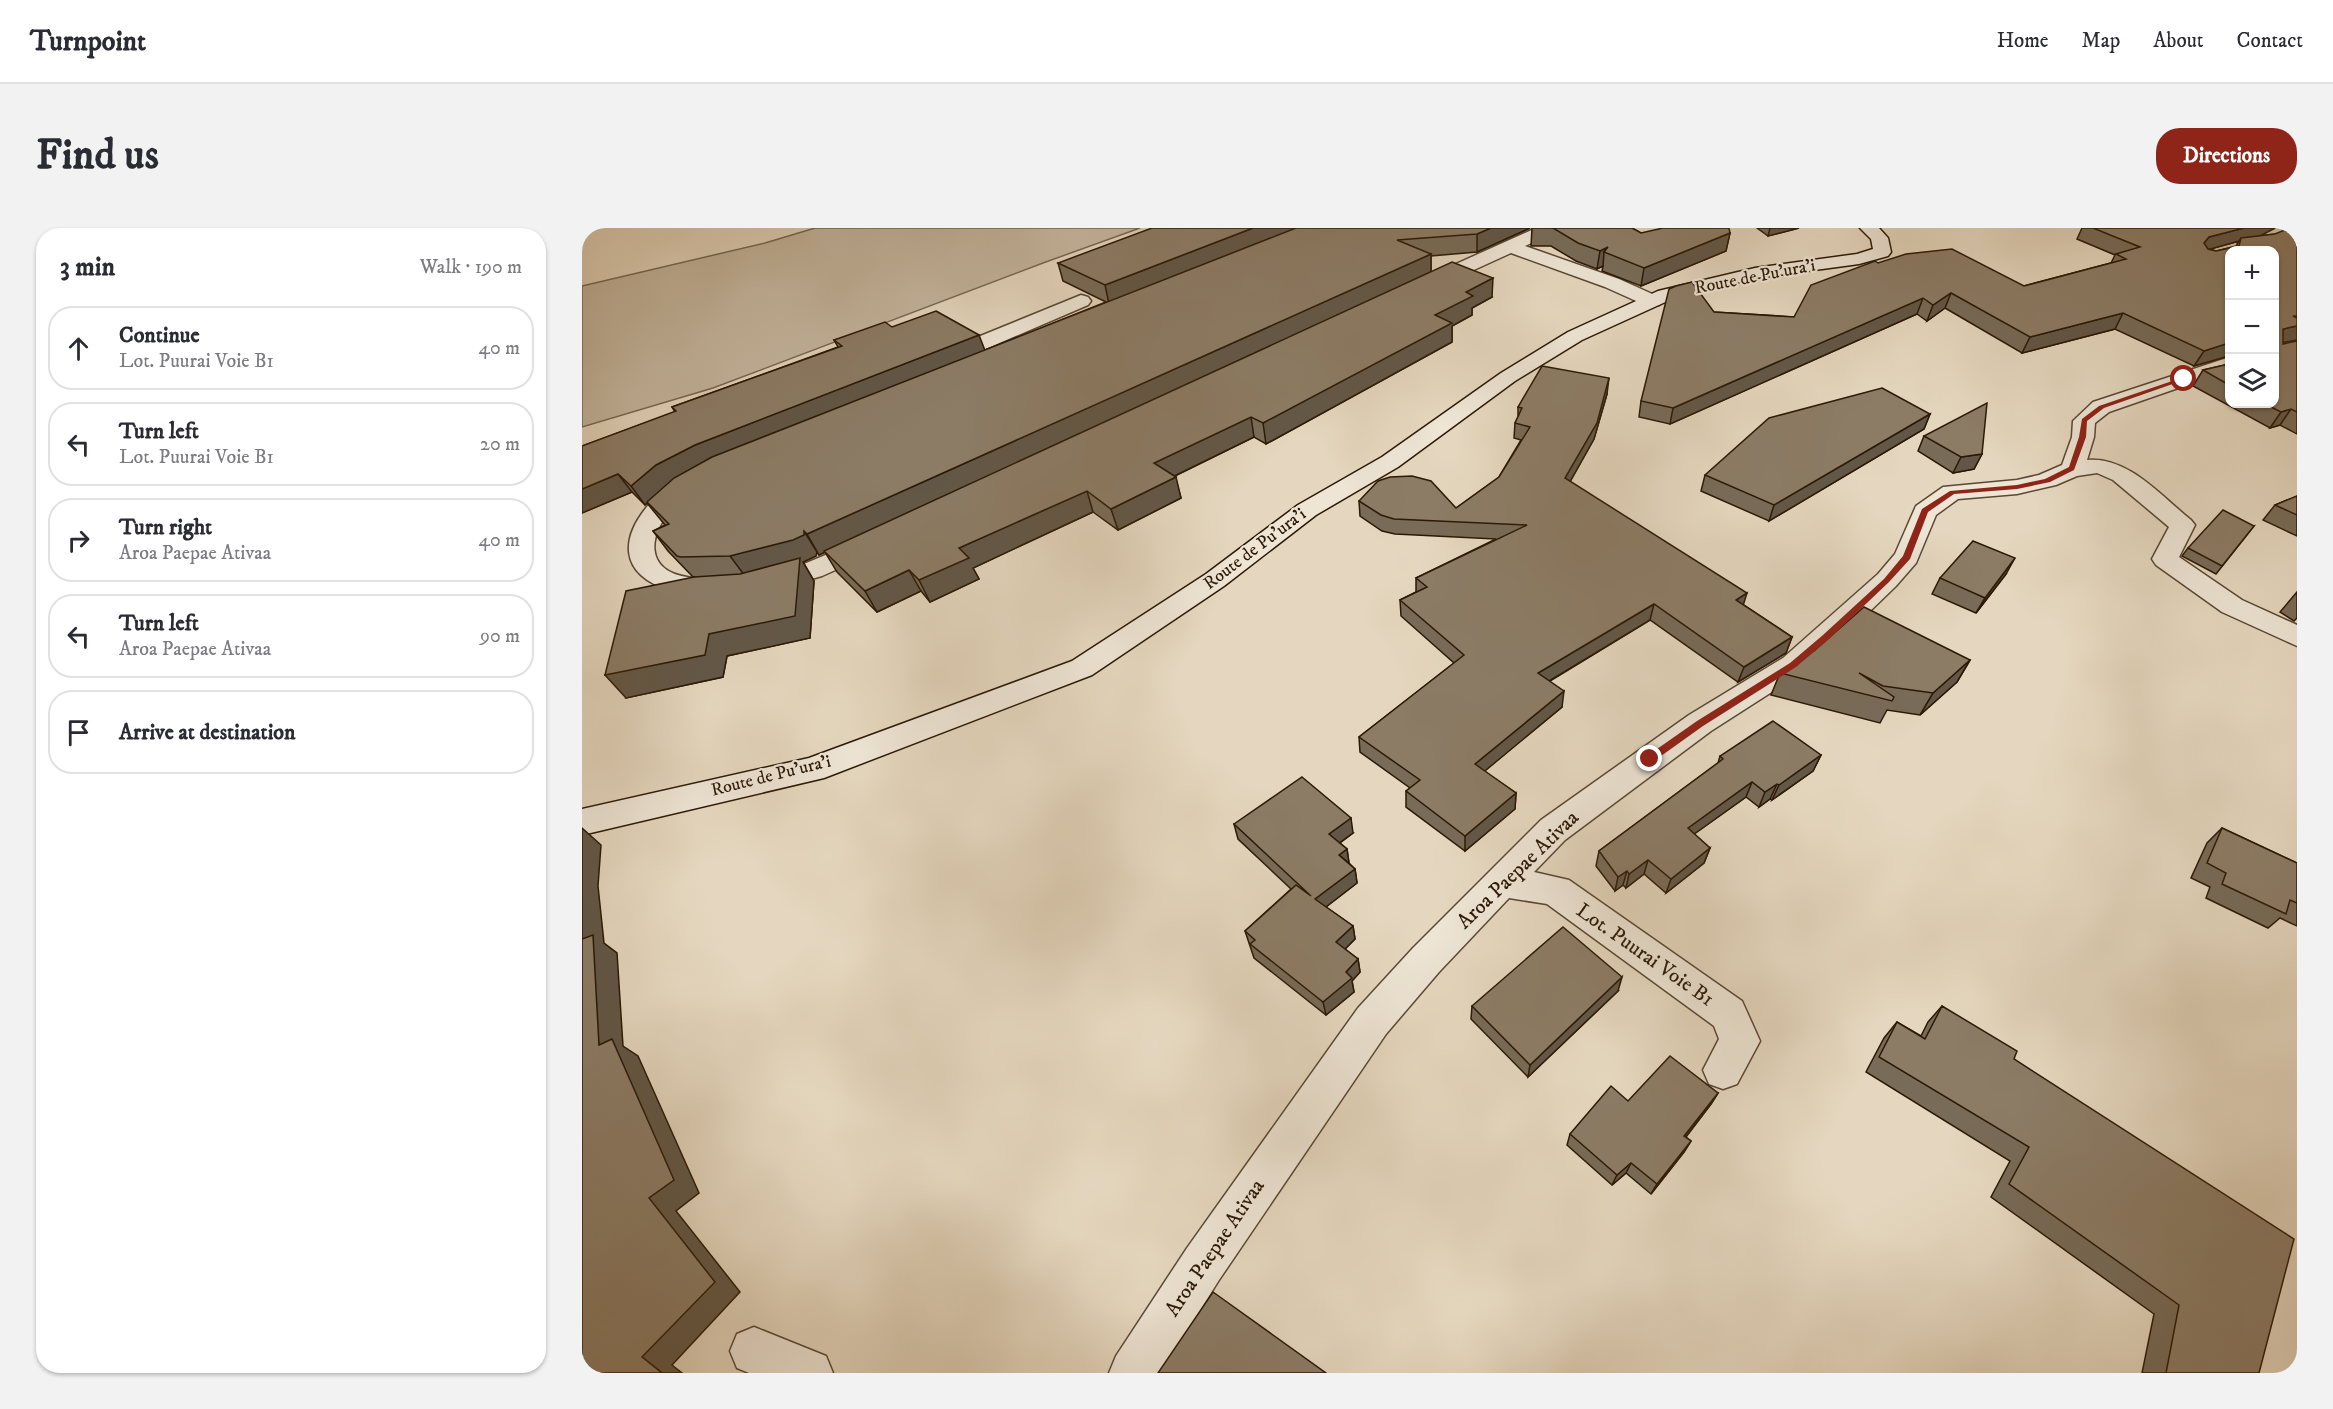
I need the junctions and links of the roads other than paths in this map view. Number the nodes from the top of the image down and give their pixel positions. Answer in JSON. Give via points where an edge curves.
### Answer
{"nodes":[{"id":1,"x":1550,"y":228,"type":"edge"},
{"id":2,"x":1869,"y":228,"type":"edge"},
{"id":3,"x":1509,"y":246,"type":"junction"},
{"id":4,"x":1404,"y":295,"type":"edge"},
{"id":5,"x":1082,"y":301,"type":"edge"},
{"id":6,"x":1652,"y":301,"type":"junction"},
{"id":7,"x":997,"y":359,"type":"edge"},
{"id":8,"x":2225,"y":364,"type":"edge"},
{"id":9,"x":2072,"y":469,"type":"junction"},
{"id":10,"x":706,"y":475,"type":"edge"},
{"id":11,"x":888,"y":536,"type":"edge"},
{"id":12,"x":2297,"y":636,"type":"edge"},
{"id":13,"x":582,"y":822,"type":"edge"},
{"id":14,"x":1502,"y":882,"type":"junction"},
{"id":15,"x":1723,"y":1070,"type":"dead end"},
{"id":16,"x":754,"y":1351,"type":"dead end"},
{"id":17,"x":809,"y":1373,"type":"edge"},
{"id":18,"x":1133,"y":1373,"type":"edge"}],
"edges":[{"from":1,"to":3,"type":"street"},
{"from":2,"to":6,"type":"street","name":"Route de Pu'ura'i","via":[[1879,238],[1882,252],[1859,259],[1755,273]]},
{"from":3,"to":4,"type":"street"},
{"from":3,"to":6,"type":"street"},
{"from":5,"to":7,"type":"street","via":[[980,343],[971,349],[972,358],[955,375]]},
{"from":6,"to":13,"type":"street","name":"Route de Pu'ura'i","via":[[1575,336],[1508,377],[1390,462],[1307,510],[1215,580],[1082,668],[813,769]]},
{"from":8,"to":9,"type":"street","via":[[2101,407],[2084,421]]},
{"from":9,"to":12,"type":"street","via":[[2100,466],[2121,475],[2182,525],[2165,559],[2232,606]]},
{"from":9,"to":14,"type":"street","name":"Aroa Paepae Ativaa","via":[[2017,487],[1952,492],[1925,511],[1907,557],[1826,637],[1793,665],[1700,723],[1603,792],[1553,830]]},
{"from":10,"to":11,"type":"street","via":[[663,501],[640,535],[640,556],[649,571],[666,582],[696,588],[729,588],[784,579],[850,555]]},
{"from":14,"to":15,"type":"street","name":"Lot. Puurai Voie B1","via":[[1556,891],[1728,1014],[1740,1041]]},
{"from":14,"to":18,"type":"street","name":"Aroa Paepae Ativaa","via":[[1372,1021],[1203,1264]]},
{"from":16,"to":17,"type":"street"}]}
